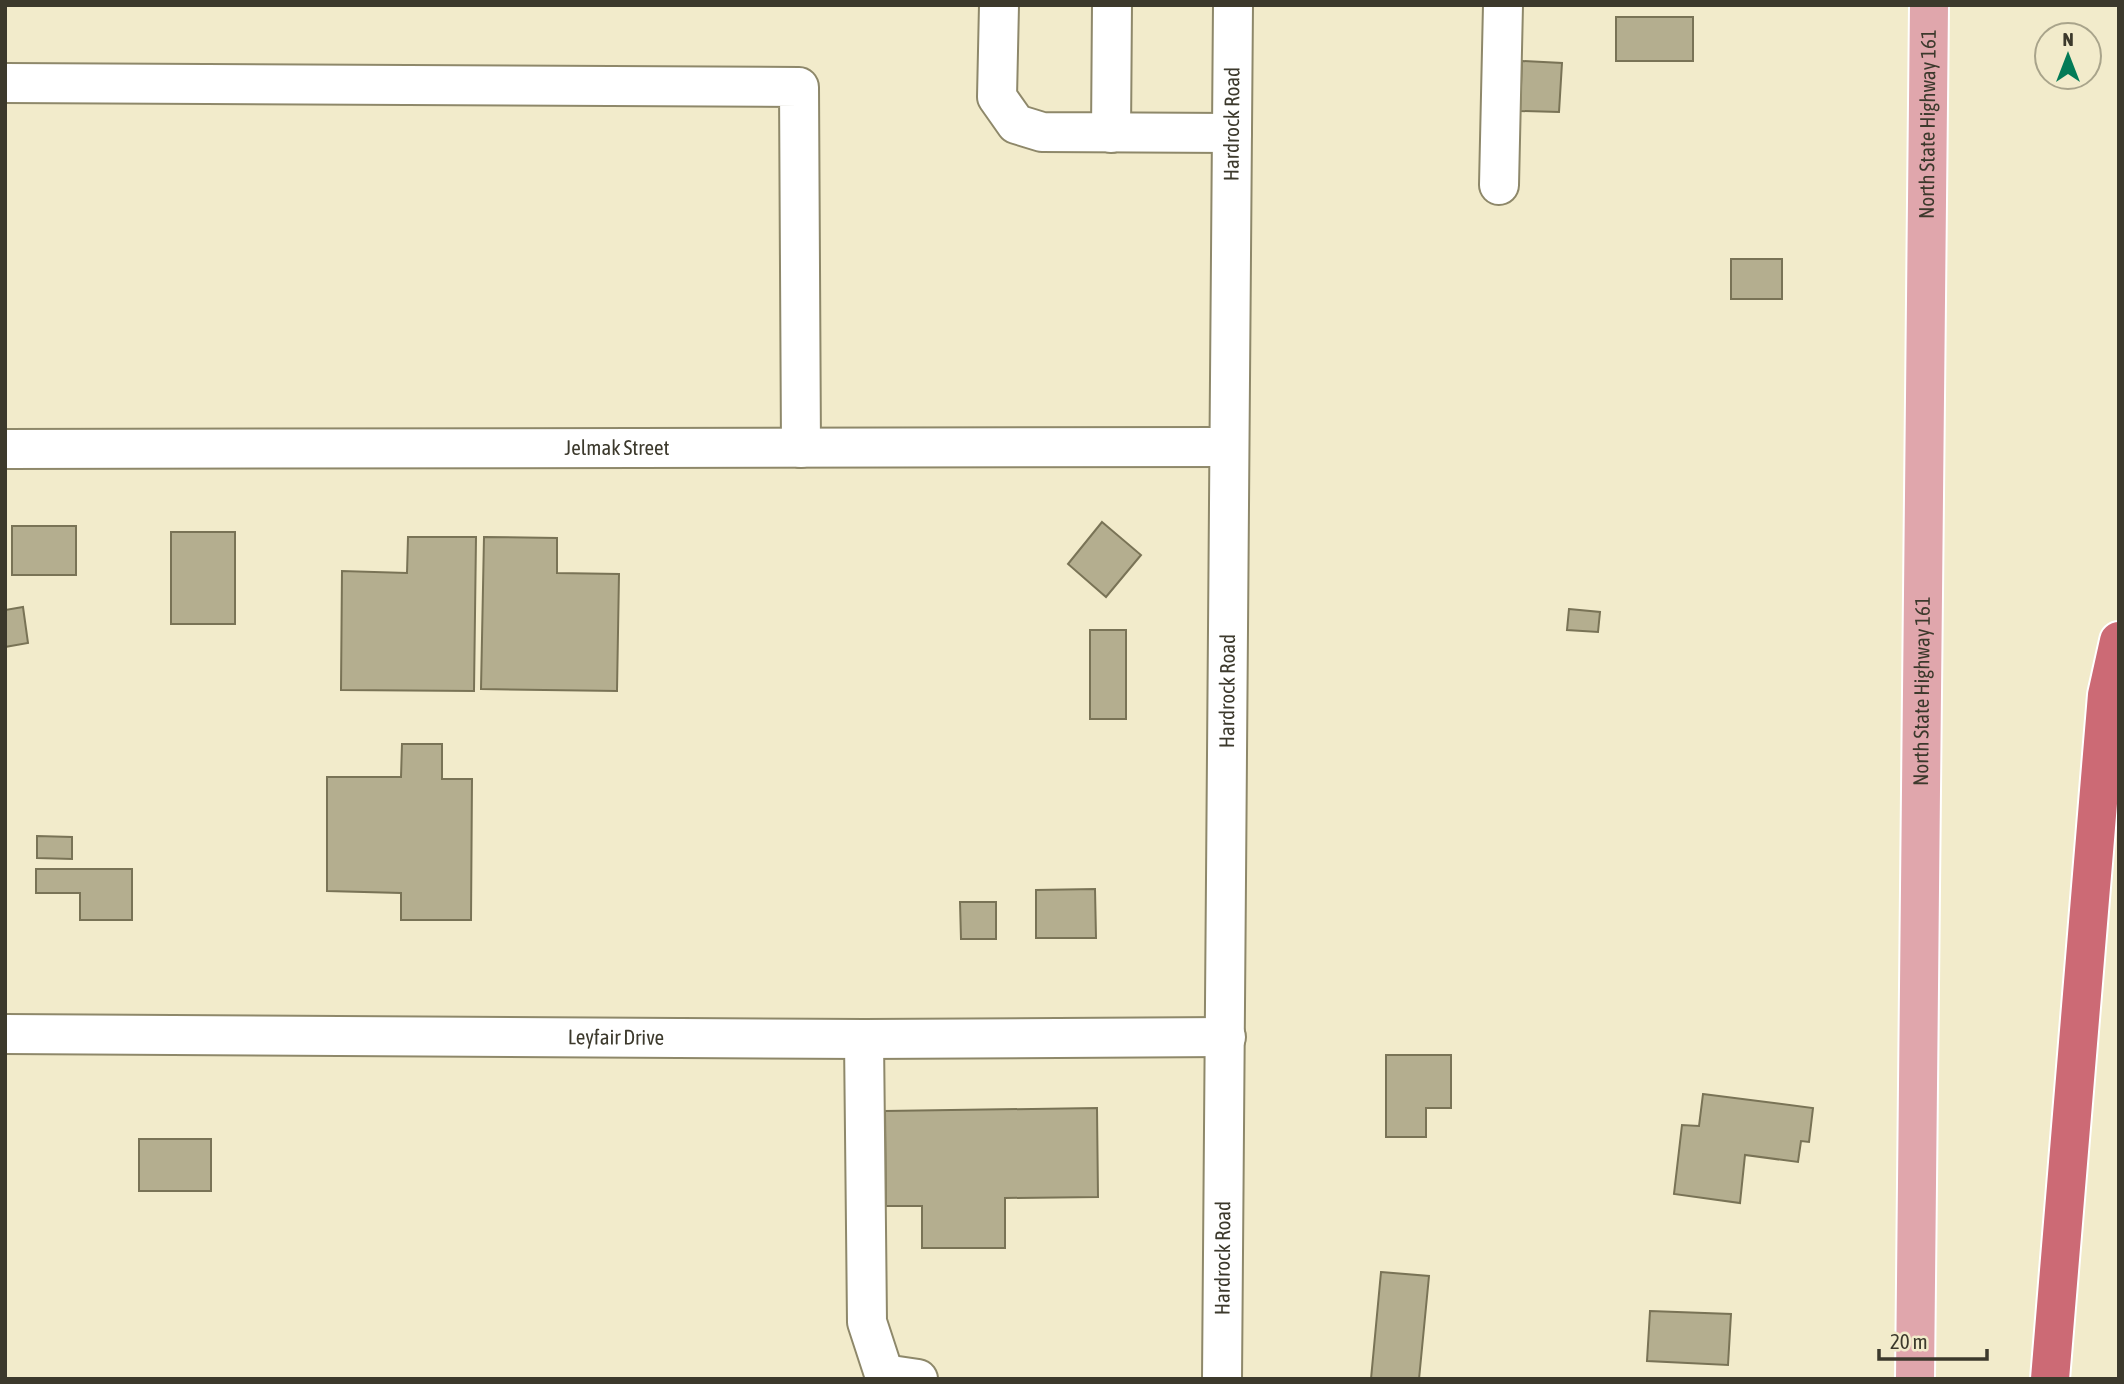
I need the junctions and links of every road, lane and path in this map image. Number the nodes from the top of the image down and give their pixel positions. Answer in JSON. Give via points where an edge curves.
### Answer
{"nodes":[{"id":1,"x":999,"y":5,"type":"edge"},
{"id":2,"x":1112,"y":5,"type":"edge"},
{"id":3,"x":1233,"y":5,"type":"edge"},
{"id":4,"x":1503,"y":5,"type":"edge"},
{"id":5,"x":1929,"y":5,"type":"edge"},
{"id":6,"x":5,"y":83,"type":"edge"},
{"id":7,"x":1111,"y":133,"type":"junction"},
{"id":8,"x":1232,"y":133,"type":"junction"},
{"id":9,"x":1499,"y":185,"type":"dead end"},
{"id":10,"x":1228,"y":447,"type":"junction"},
{"id":11,"x":801,"y":448,"type":"junction"},
{"id":12,"x":5,"y":449,"type":"edge"},
{"id":13,"x":2119,"y":641,"type":"edge"},
{"id":14,"x":5,"y":1034,"type":"edge"},
{"id":15,"x":1226,"y":1037,"type":"junction"},
{"id":16,"x":864,"y":1039,"type":"junction"},
{"id":17,"x":918,"y":1379,"type":"edge"},
{"id":18,"x":1222,"y":1379,"type":"edge"},
{"id":19,"x":1915,"y":1379,"type":"edge"},
{"id":20,"x":2050,"y":1379,"type":"edge"}],
"edges":[{"from":1,"to":7,"type":"street","via":[[997,97],[1016,124],[1042,132]]},
{"from":2,"to":7,"type":"street"},
{"from":3,"to":8,"type":"street","name":"Hardrock Road"},
{"from":4,"to":9,"type":"street"},
{"from":5,"to":19,"type":"main road","name":"North State Highway 161"},
{"from":6,"to":11,"type":"street","via":[[799,87]]},
{"from":7,"to":8,"type":"street"},
{"from":8,"to":10,"type":"street","name":"Hardrock Road"},
{"from":10,"to":11,"type":"street","name":"Jelmak Street"},
{"from":10,"to":15,"type":"street","name":"Hardrock Road"},
{"from":11,"to":12,"type":"street","name":"Jelmak Street"},
{"from":13,"to":20,"type":"highway","via":[[2108,695]]},
{"from":14,"to":16,"type":"street","name":"Leyfair Drive"},
{"from":15,"to":16,"type":"street","name":"Leyfair Drive"},
{"from":15,"to":18,"type":"street","name":"Hardrock Road"},
{"from":16,"to":17,"type":"street","via":[[867,1322],[884,1374]]}]}
